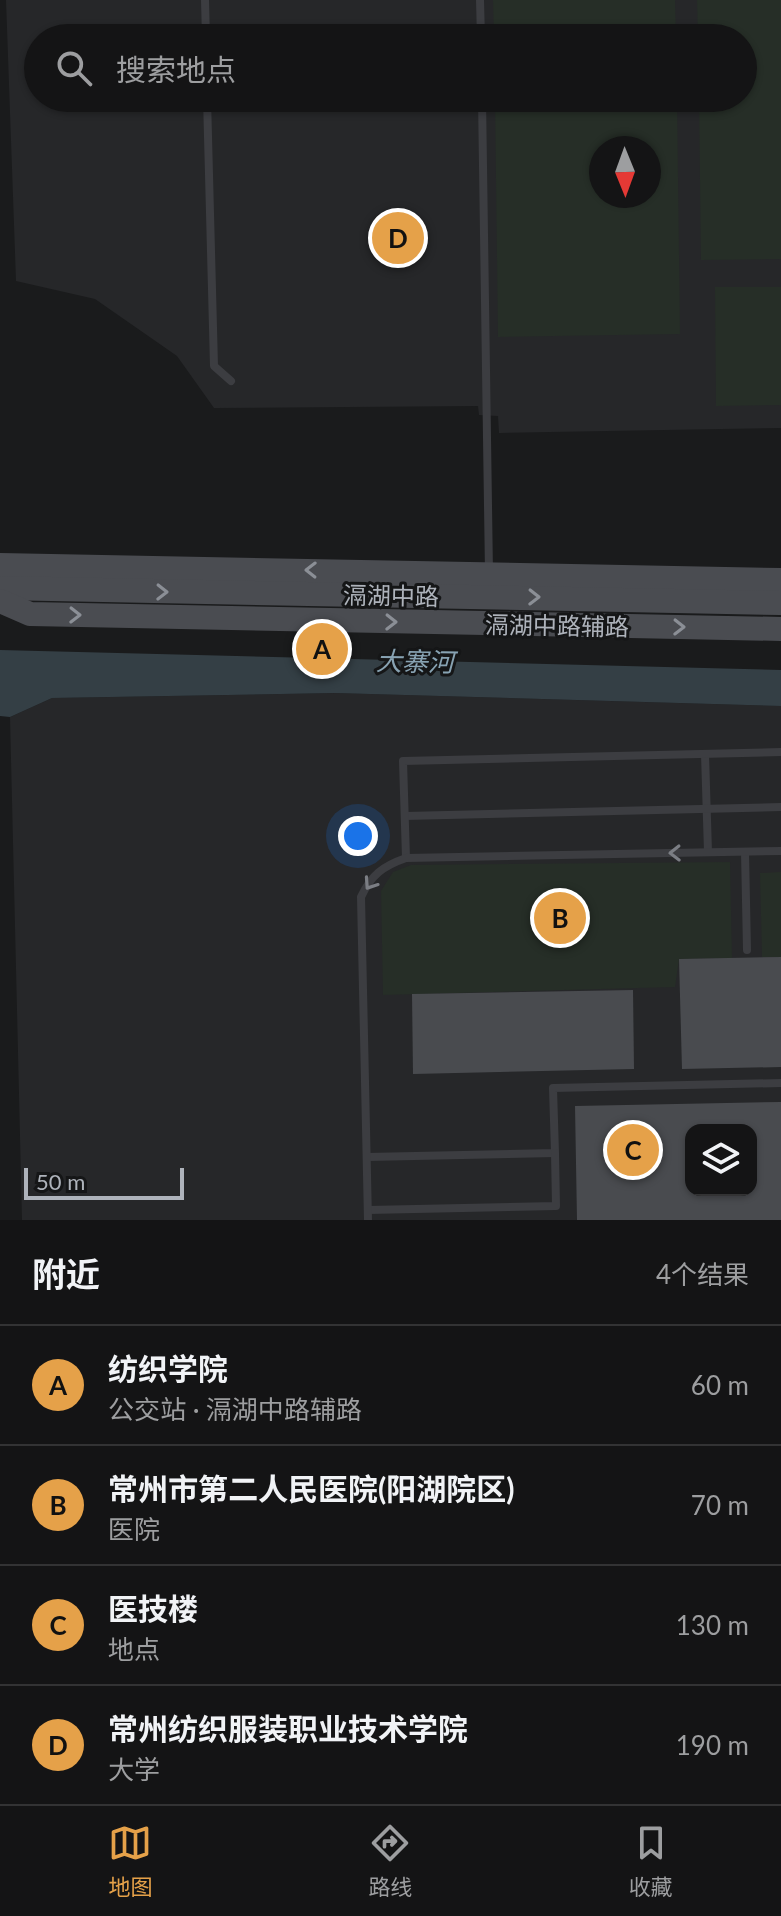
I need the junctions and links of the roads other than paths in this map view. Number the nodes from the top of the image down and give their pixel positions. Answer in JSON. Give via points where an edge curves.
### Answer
{"nodes":[{"id":1,"x":205,"y":0,"type":"edge"},
{"id":2,"x":480,"y":0,"type":"edge"},
{"id":3,"x":206,"y":24,"type":"edge"},
{"id":4,"x":481,"y":24,"type":"edge"},
{"id":5,"x":207,"y":112,"type":"edge"},
{"id":6,"x":482,"y":112,"type":"edge"},
{"id":7,"x":231,"y":381,"type":"dead end"},
{"id":8,"x":0,"y":565,"type":"edge"},
{"id":9,"x":781,"y":580,"type":"edge"},
{"id":10,"x":489,"y":584,"type":"junction"},
{"id":11,"x":0,"y":588,"type":"edge"},
{"id":12,"x":0,"y":601,"type":"edge"},
{"id":13,"x":781,"y":603,"type":"edge"},
{"id":14,"x":781,"y":629,"type":"edge"},
{"id":15,"x":781,"y":752,"type":"edge"},
{"id":16,"x":705,"y":754,"type":"junction"},
{"id":17,"x":781,"y":807,"type":"edge"},
{"id":18,"x":706,"y":809,"type":"junction"},
{"id":19,"x":405,"y":816,"type":"junction"},
{"id":20,"x":781,"y":851,"type":"edge"},
{"id":21,"x":708,"y":852,"type":"junction"},
{"id":22,"x":745,"y":852,"type":"junction"},
{"id":23,"x":406,"y":858,"type":"junction"},
{"id":24,"x":747,"y":950,"type":"dead end"},
{"id":25,"x":781,"y":1083,"type":"edge"},
{"id":26,"x":555,"y":1153,"type":"junction"},
{"id":27,"x":367,"y":1157,"type":"junction"},
{"id":28,"x":368,"y":1210,"type":"junction"},
{"id":29,"x":368,"y":1220,"type":"edge"}],
"edges":[{"from":1,"to":3,"type":"lane"},
{"from":2,"to":4,"type":"lane"},
{"from":5,"to":7,"type":"lane","via":[[214,366]]},
{"from":6,"to":10,"type":"lane"},
{"from":10,"to":8,"type":"main road","name":"滆湖中路","one_way":true},
{"from":9,"to":10,"type":"main road","name":"滆湖中路"},
{"from":11,"to":10,"type":"main road","name":"滆湖中路","one_way":true},
{"from":10,"to":13,"type":"main road","name":"滆湖中路","one_way":true},
{"from":12,"to":14,"type":"main road","name":"滆湖中路辅路","one_way":true,"via":[[30,614]]},
{"from":15,"to":16,"type":"lane"},
{"from":16,"to":18,"type":"lane"},
{"from":16,"to":19,"type":"lane","via":[[403,761]]},
{"from":17,"to":18,"type":"lane"},
{"from":18,"to":19,"type":"lane"},
{"from":18,"to":21,"type":"lane"},
{"from":19,"to":23,"type":"lane"},
{"from":20,"to":22,"type":"lane"},
{"from":21,"to":22,"type":"lane"},
{"from":21,"to":23,"type":"lane","one_way":true},
{"from":22,"to":24,"type":"lane"},
{"from":23,"to":27,"type":"lane","one_way":true,"via":[[386,865],[361,897]]},
{"from":25,"to":26,"type":"lane","via":[[553,1088]]},
{"from":26,"to":27,"type":"lane"},
{"from":26,"to":28,"type":"lane","via":[[556,1206]]},
{"from":27,"to":28,"type":"lane"},
{"from":28,"to":29,"type":"lane"}]}
